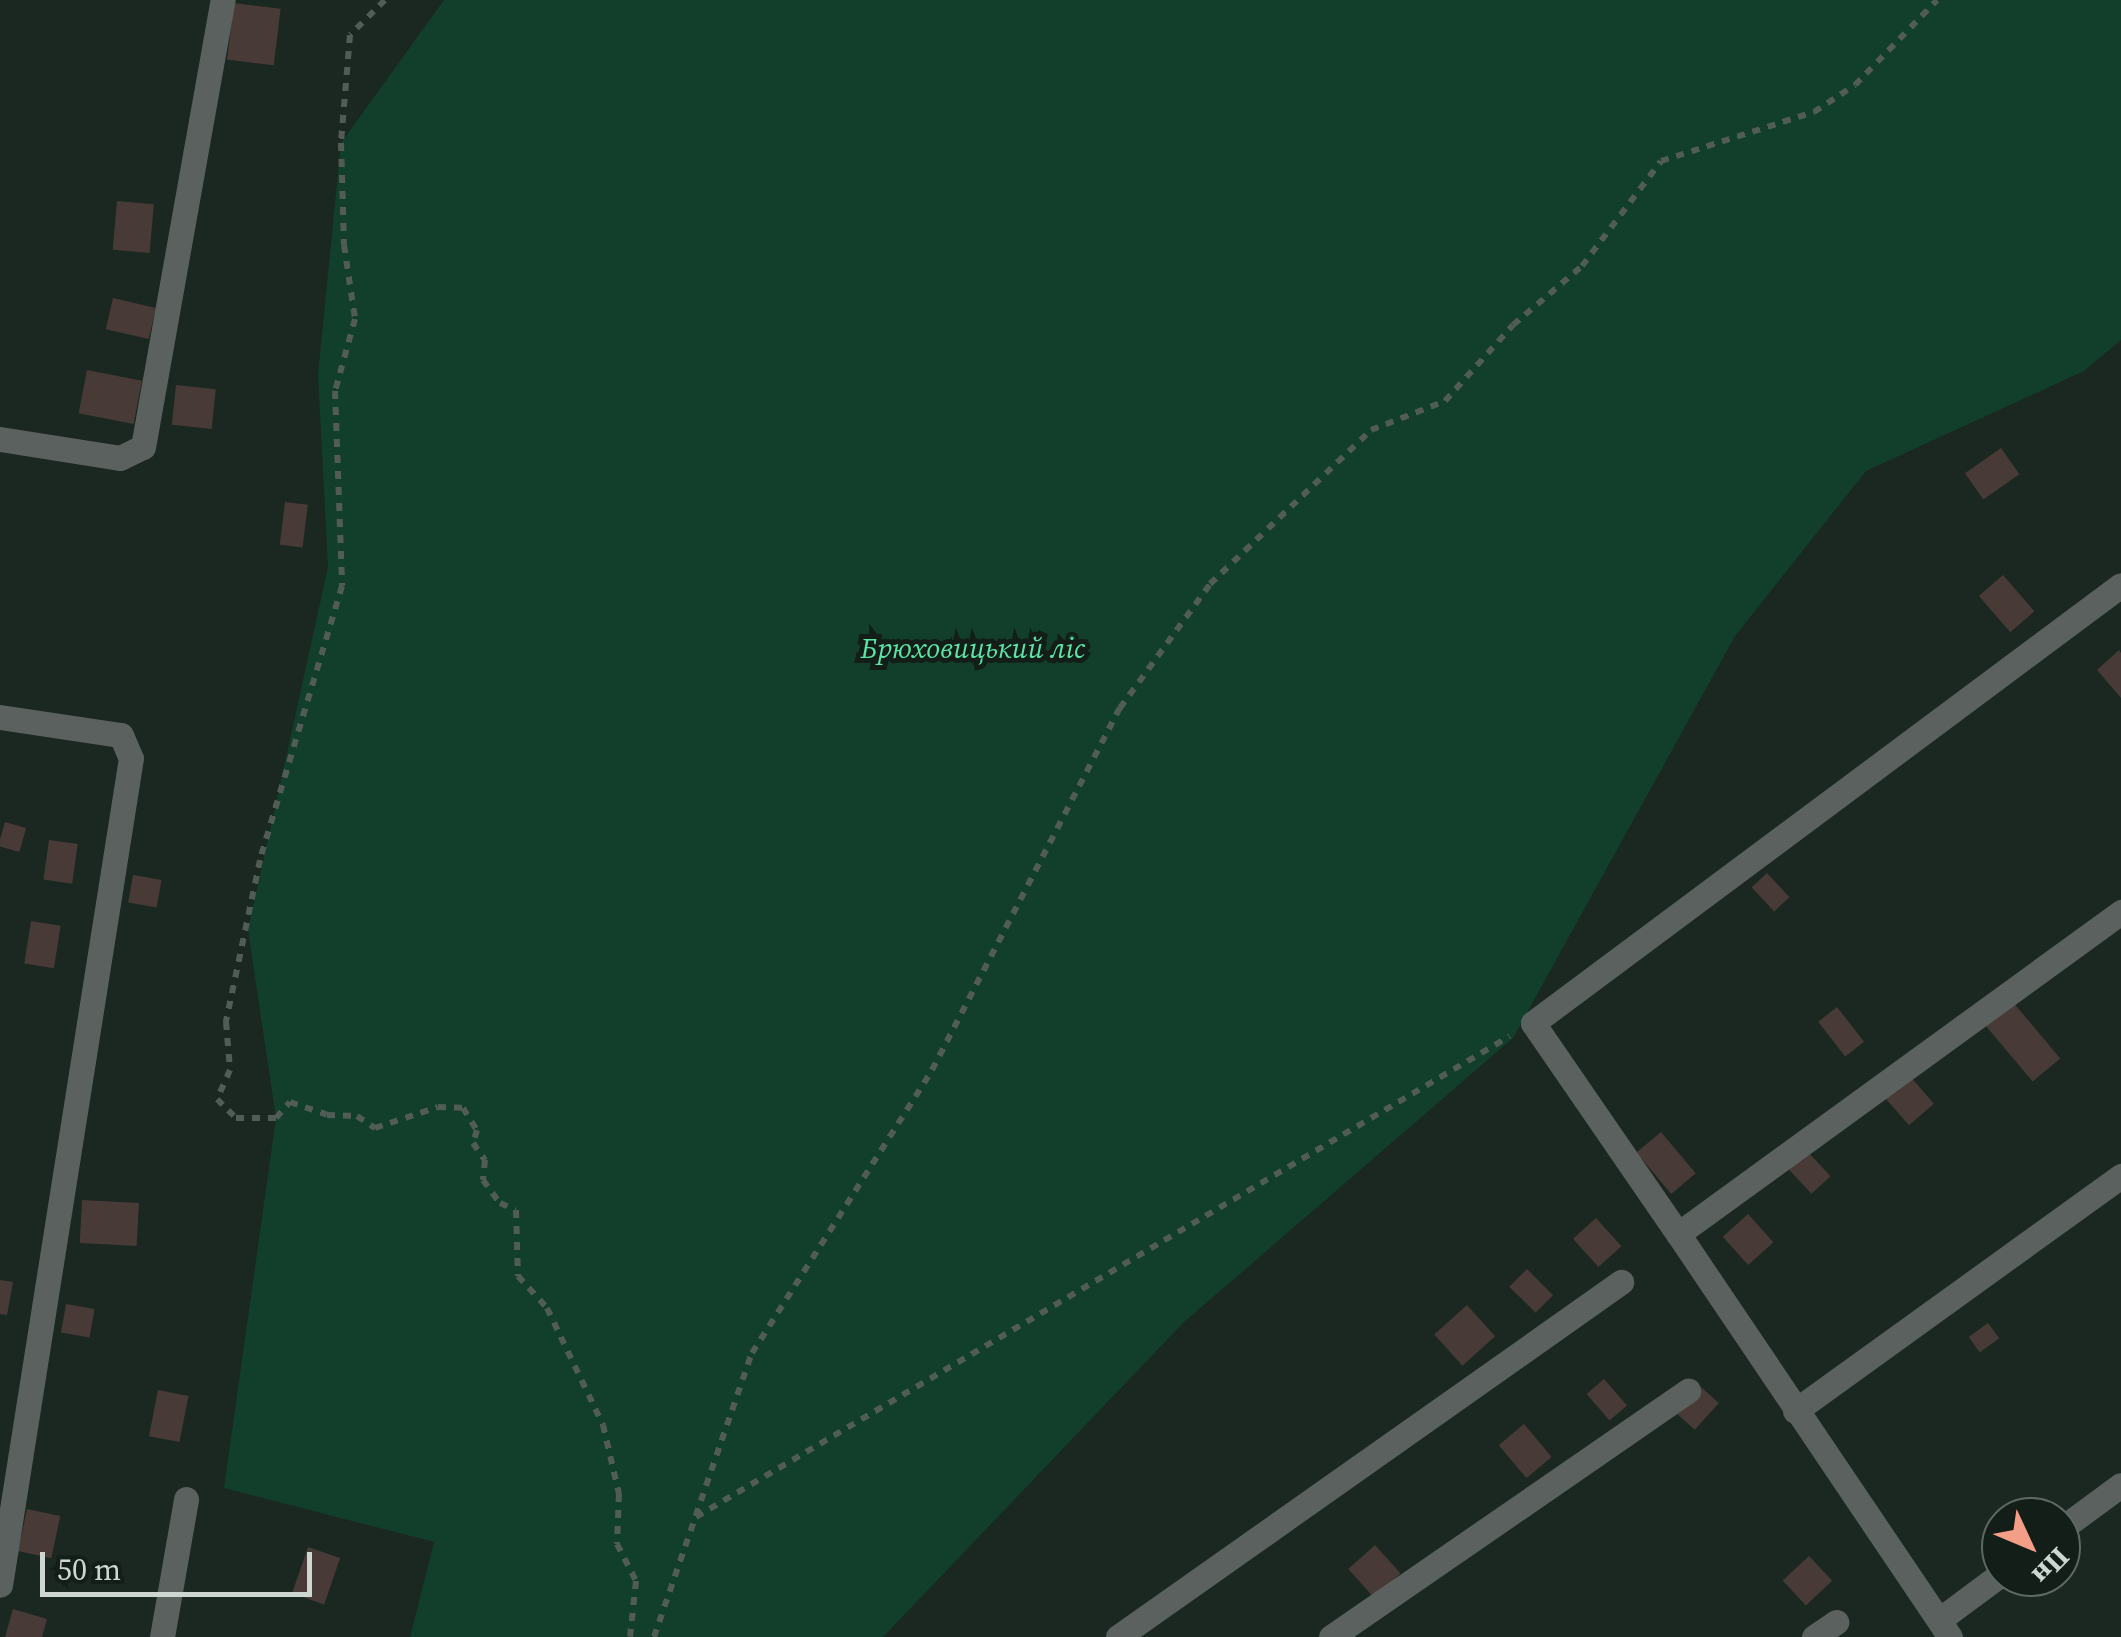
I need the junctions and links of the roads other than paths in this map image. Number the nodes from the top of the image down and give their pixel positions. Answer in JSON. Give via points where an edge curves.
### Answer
{"nodes":[{"id":1,"x":223,"y":0,"type":"edge"},
{"id":2,"x":0,"y":438,"type":"edge"},
{"id":3,"x":2121,"y":585,"type":"edge"},
{"id":4,"x":0,"y":717,"type":"edge"},
{"id":5,"x":2121,"y":912,"type":"edge"},
{"id":6,"x":2121,"y":1176,"type":"edge"},
{"id":7,"x":1678,"y":1234,"type":"junction"},
{"id":8,"x":1621,"y":1282,"type":"dead end"},
{"id":9,"x":1688,"y":1390,"type":"dead end"},
{"id":10,"x":1795,"y":1412,"type":"junction"},
{"id":11,"x":2121,"y":1484,"type":"edge"},
{"id":12,"x":186,"y":1499,"type":"dead end"},
{"id":13,"x":2081,"y":1514,"type":"edge"},
{"id":14,"x":0,"y":1585,"type":"edge"},
{"id":15,"x":1981,"y":1593,"type":"edge"},
{"id":16,"x":1836,"y":1622,"type":"dead end"},
{"id":17,"x":1944,"y":1629,"type":"edge"},
{"id":18,"x":162,"y":1637,"type":"edge"},
{"id":19,"x":1118,"y":1637,"type":"edge"},
{"id":20,"x":1331,"y":1637,"type":"edge"},
{"id":21,"x":1814,"y":1637,"type":"edge"}],
"edges":[{"from":1,"to":2,"type":"street","via":[[143,447],[120,458]]},
{"from":3,"to":7,"type":"street","via":[[1533,1023]]},
{"from":4,"to":14,"type":"street","via":[[121,734],[131,758]]},
{"from":5,"to":7,"type":"street"},
{"from":6,"to":10,"type":"street"},
{"from":7,"to":10,"type":"street"},
{"from":8,"to":19,"type":"street"},
{"from":9,"to":20,"type":"street"},
{"from":10,"to":17,"type":"street"},
{"from":11,"to":13,"type":"street"},
{"from":12,"to":18,"type":"street"},
{"from":15,"to":17,"type":"street"},
{"from":16,"to":21,"type":"street"}]}
